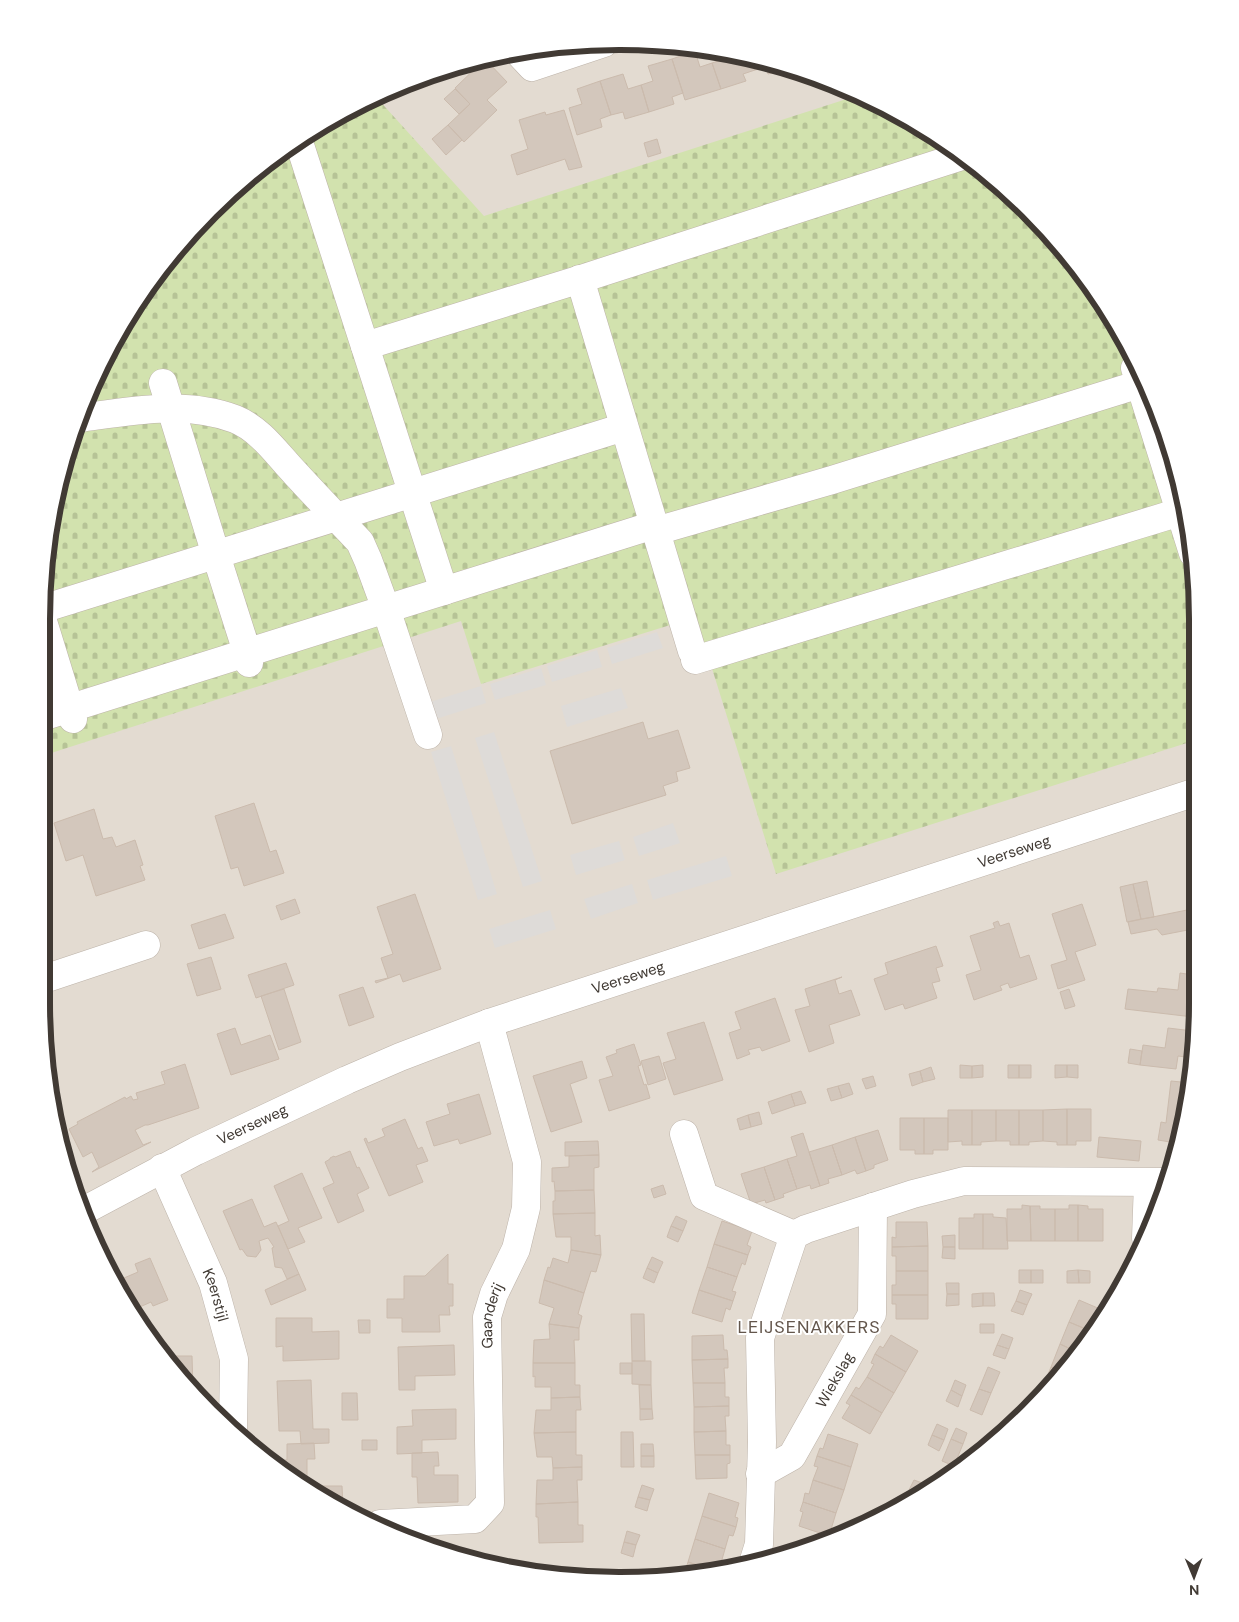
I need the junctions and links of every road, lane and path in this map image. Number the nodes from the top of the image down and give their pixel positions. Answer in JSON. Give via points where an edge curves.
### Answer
{"nodes":[{"id":1,"x":579,"y":51,"type":"edge"},
{"id":2,"x":524,"y":58,"type":"edge"},
{"id":3,"x":301,"y":148,"type":"edge"},
{"id":4,"x":953,"y":159,"type":"edge"},
{"id":5,"x":580,"y":279,"type":"junction"},
{"id":6,"x":365,"y":346,"type":"junction"},
{"id":7,"x":1134,"y":377,"type":"edge"},
{"id":8,"x":167,"y":396,"type":"junction"},
{"id":9,"x":1144,"y":397,"type":"edge"},
{"id":10,"x":87,"y":417,"type":"edge"},
{"id":11,"x":624,"y":427,"type":"junction"},
{"id":12,"x":412,"y":493,"type":"junction"},
{"id":13,"x":1176,"y":500,"type":"edge"},
{"id":14,"x":1179,"y":512,"type":"edge"},
{"id":15,"x":336,"y":517,"type":"junction"},
{"id":16,"x":655,"y":528,"type":"junction"},
{"id":17,"x":216,"y":555,"type":"junction"},
{"id":18,"x":444,"y":591,"type":"junction"},
{"id":19,"x":50,"y":606,"type":"edge"},
{"id":20,"x":386,"y":609,"type":"junction"},
{"id":21,"x":50,"y":644,"type":"edge"},
{"id":22,"x":248,"y":658,"type":"junction"},
{"id":23,"x":71,"y":714,"type":"junction"},
{"id":24,"x":50,"y":716,"type":"edge"},
{"id":25,"x":428,"y":735,"type":"dead end"},
{"id":26,"x":1189,"y":794,"type":"edge"},
{"id":27,"x":146,"y":945,"type":"dead end"},
{"id":28,"x":50,"y":977,"type":"edge"},
{"id":29,"x":489,"y":1023,"type":"junction"},
{"id":30,"x":684,"y":1134,"type":"dead end"},
{"id":31,"x":162,"y":1168,"type":"junction"},
{"id":32,"x":1156,"y":1183,"type":"edge"},
{"id":33,"x":1152,"y":1204,"type":"edge"},
{"id":34,"x":88,"y":1208,"type":"edge"},
{"id":35,"x":873,"y":1208,"type":"junction"},
{"id":36,"x":794,"y":1235,"type":"junction"},
{"id":37,"x":233,"y":1421,"type":"edge"},
{"id":38,"x":760,"y":1474,"type":"junction"},
{"id":39,"x":390,"y":1523,"type":"edge"},
{"id":40,"x":755,"y":1556,"type":"edge"}],
"edges":[{"from":1,"to":2,"type":"street","via":[[532,67]]},
{"from":3,"to":6,"type":"street"},
{"from":4,"to":5,"type":"street"},
{"from":5,"to":6,"type":"street"},
{"from":5,"to":11,"type":"street"},
{"from":6,"to":12,"type":"street"},
{"from":7,"to":16,"type":"street","via":[[832,480]]},
{"from":8,"to":10,"type":"street","via":[[132,411]]},
{"from":8,"to":15,"type":"street","via":[[236,420],[259,434]]},
{"from":8,"to":17,"type":"street"},
{"from":9,"to":13,"type":"street"},
{"from":11,"to":12,"type":"street"},
{"from":11,"to":16,"type":"street"},
{"from":12,"to":15,"type":"street"},
{"from":12,"to":18,"type":"street"},
{"from":14,"to":16,"type":"street","via":[[694,655]]},
{"from":15,"to":17,"type":"street"},
{"from":15,"to":20,"type":"street","via":[[360,542]]},
{"from":16,"to":18,"type":"street"},
{"from":17,"to":19,"type":"street"},
{"from":17,"to":22,"type":"street"},
{"from":18,"to":20,"type":"street"},
{"from":20,"to":22,"type":"street"},
{"from":20,"to":25,"type":"street"},
{"from":21,"to":23,"type":"street"},
{"from":22,"to":23,"type":"street"},
{"from":23,"to":24,"type":"street"},
{"from":26,"to":29,"type":"street","name":"Veerseweg"},
{"from":27,"to":28,"type":"street"},
{"from":29,"to":31,"type":"street","name":"Veerseweg","via":[[347,1080]]},
{"from":29,"to":39,"type":"street","name":"Gaanderij","via":[[527,1162],[526,1208],[516,1249],[494,1294],[487,1317],[490,1503],[475,1518]]},
{"from":30,"to":36,"type":"street","via":[[704,1196]]},
{"from":31,"to":34,"type":"street","name":"Veerseweg"},
{"from":31,"to":37,"type":"street","name":"Keerstijl","via":[[213,1283],[234,1359]]},
{"from":32,"to":33,"type":"street"},
{"from":32,"to":35,"type":"street","via":[[964,1181]]},
{"from":35,"to":36,"type":"street"},
{"from":35,"to":38,"type":"street","name":"Wiekslag","via":[[872,1314],[792,1456]]},
{"from":36,"to":38,"type":"street","via":[[760,1338]]},
{"from":38,"to":40,"type":"street"}]}
